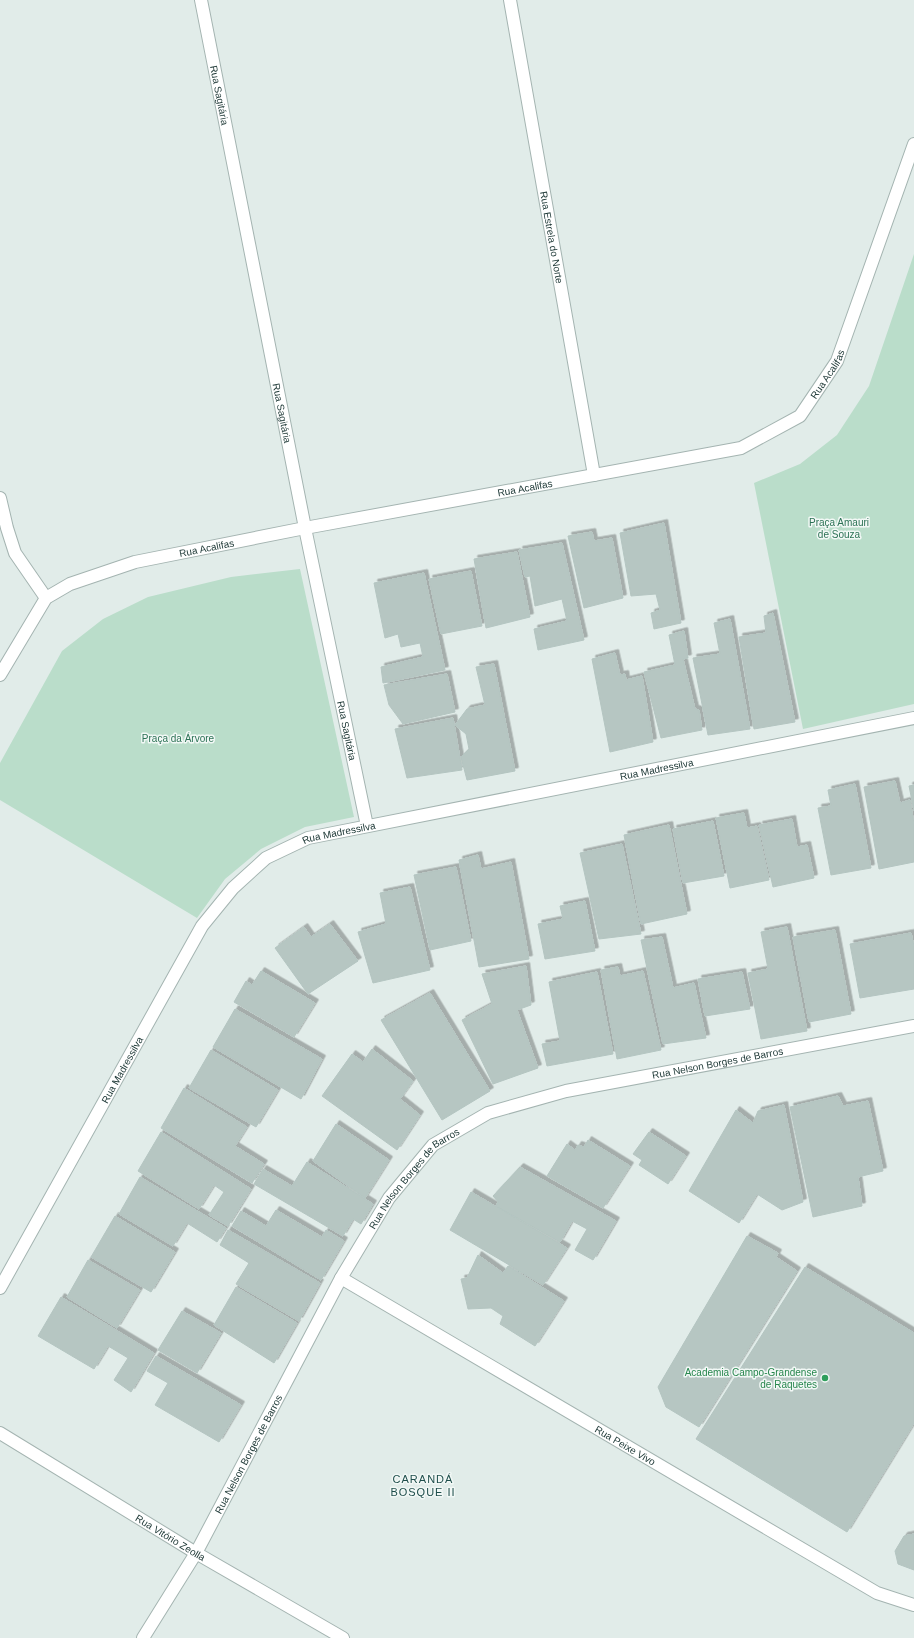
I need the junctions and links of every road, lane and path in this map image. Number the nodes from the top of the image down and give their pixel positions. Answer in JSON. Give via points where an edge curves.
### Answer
{"nodes":[{"id":1,"x":201,"y":0,"type":"edge"},
{"id":2,"x":510,"y":0,"type":"edge"},
{"id":3,"x":914,"y":144,"type":"edge"},
{"id":4,"x":594,"y":475,"type":"junction"},
{"id":5,"x":0,"y":498,"type":"edge"},
{"id":6,"x":305,"y":528,"type":"junction"},
{"id":7,"x":46,"y":598,"type":"junction"},
{"id":8,"x":0,"y":675,"type":"edge"},
{"id":9,"x":914,"y":718,"type":"edge"},
{"id":10,"x":367,"y":826,"type":"junction"},
{"id":11,"x":914,"y":1026,"type":"edge"},
{"id":12,"x":341,"y":1278,"type":"junction"},
{"id":13,"x":0,"y":1288,"type":"edge"},
{"id":14,"x":0,"y":1433,"type":"edge"},
{"id":15,"x":196,"y":1553,"type":"junction"},
{"id":16,"x":914,"y":1605,"type":"edge"},
{"id":17,"x":143,"y":1638,"type":"edge"},
{"id":18,"x":343,"y":1638,"type":"edge"}],
"edges":[{"from":1,"to":6,"type":"street","name":"Rua Sagitária"},
{"from":2,"to":4,"type":"street","name":"Rua Estrela do Norte"},
{"from":3,"to":4,"type":"street","name":"Rua Acalifas","via":[[837,361],[800,416],[740,448]]},
{"from":4,"to":6,"type":"street","name":"Rua Acalifas"},
{"from":5,"to":7,"type":"street","via":[[15,553]]},
{"from":6,"to":7,"type":"street","name":"Rua Acalifas","via":[[135,562],[70,584]]},
{"from":6,"to":10,"type":"street","name":"Rua Sagitária"},
{"from":7,"to":8,"type":"street","name":"Rua Acalifas"},
{"from":9,"to":10,"type":"street","name":"Rua Madressilva"},
{"from":10,"to":13,"type":"street","name":"Rua Madressilva","via":[[308,838],[266,858],[233,888],[202,926]]},
{"from":11,"to":12,"type":"street","name":"Rua Nelson Borges de Barros","via":[[566,1090],[488,1113],[433,1145],[389,1198]]},
{"from":12,"to":15,"type":"street","name":"Rua Nelson Borges de Barros"},
{"from":12,"to":16,"type":"street","name":"Rua Peixe Vivo","via":[[877,1593]]},
{"from":14,"to":15,"type":"street","name":"Rua Vitório Zeolla"},
{"from":15,"to":17,"type":"street","name":"Rua Nelson Borges de Barros"},
{"from":15,"to":18,"type":"street","name":"Rua Vitório Zeolla"}]}
